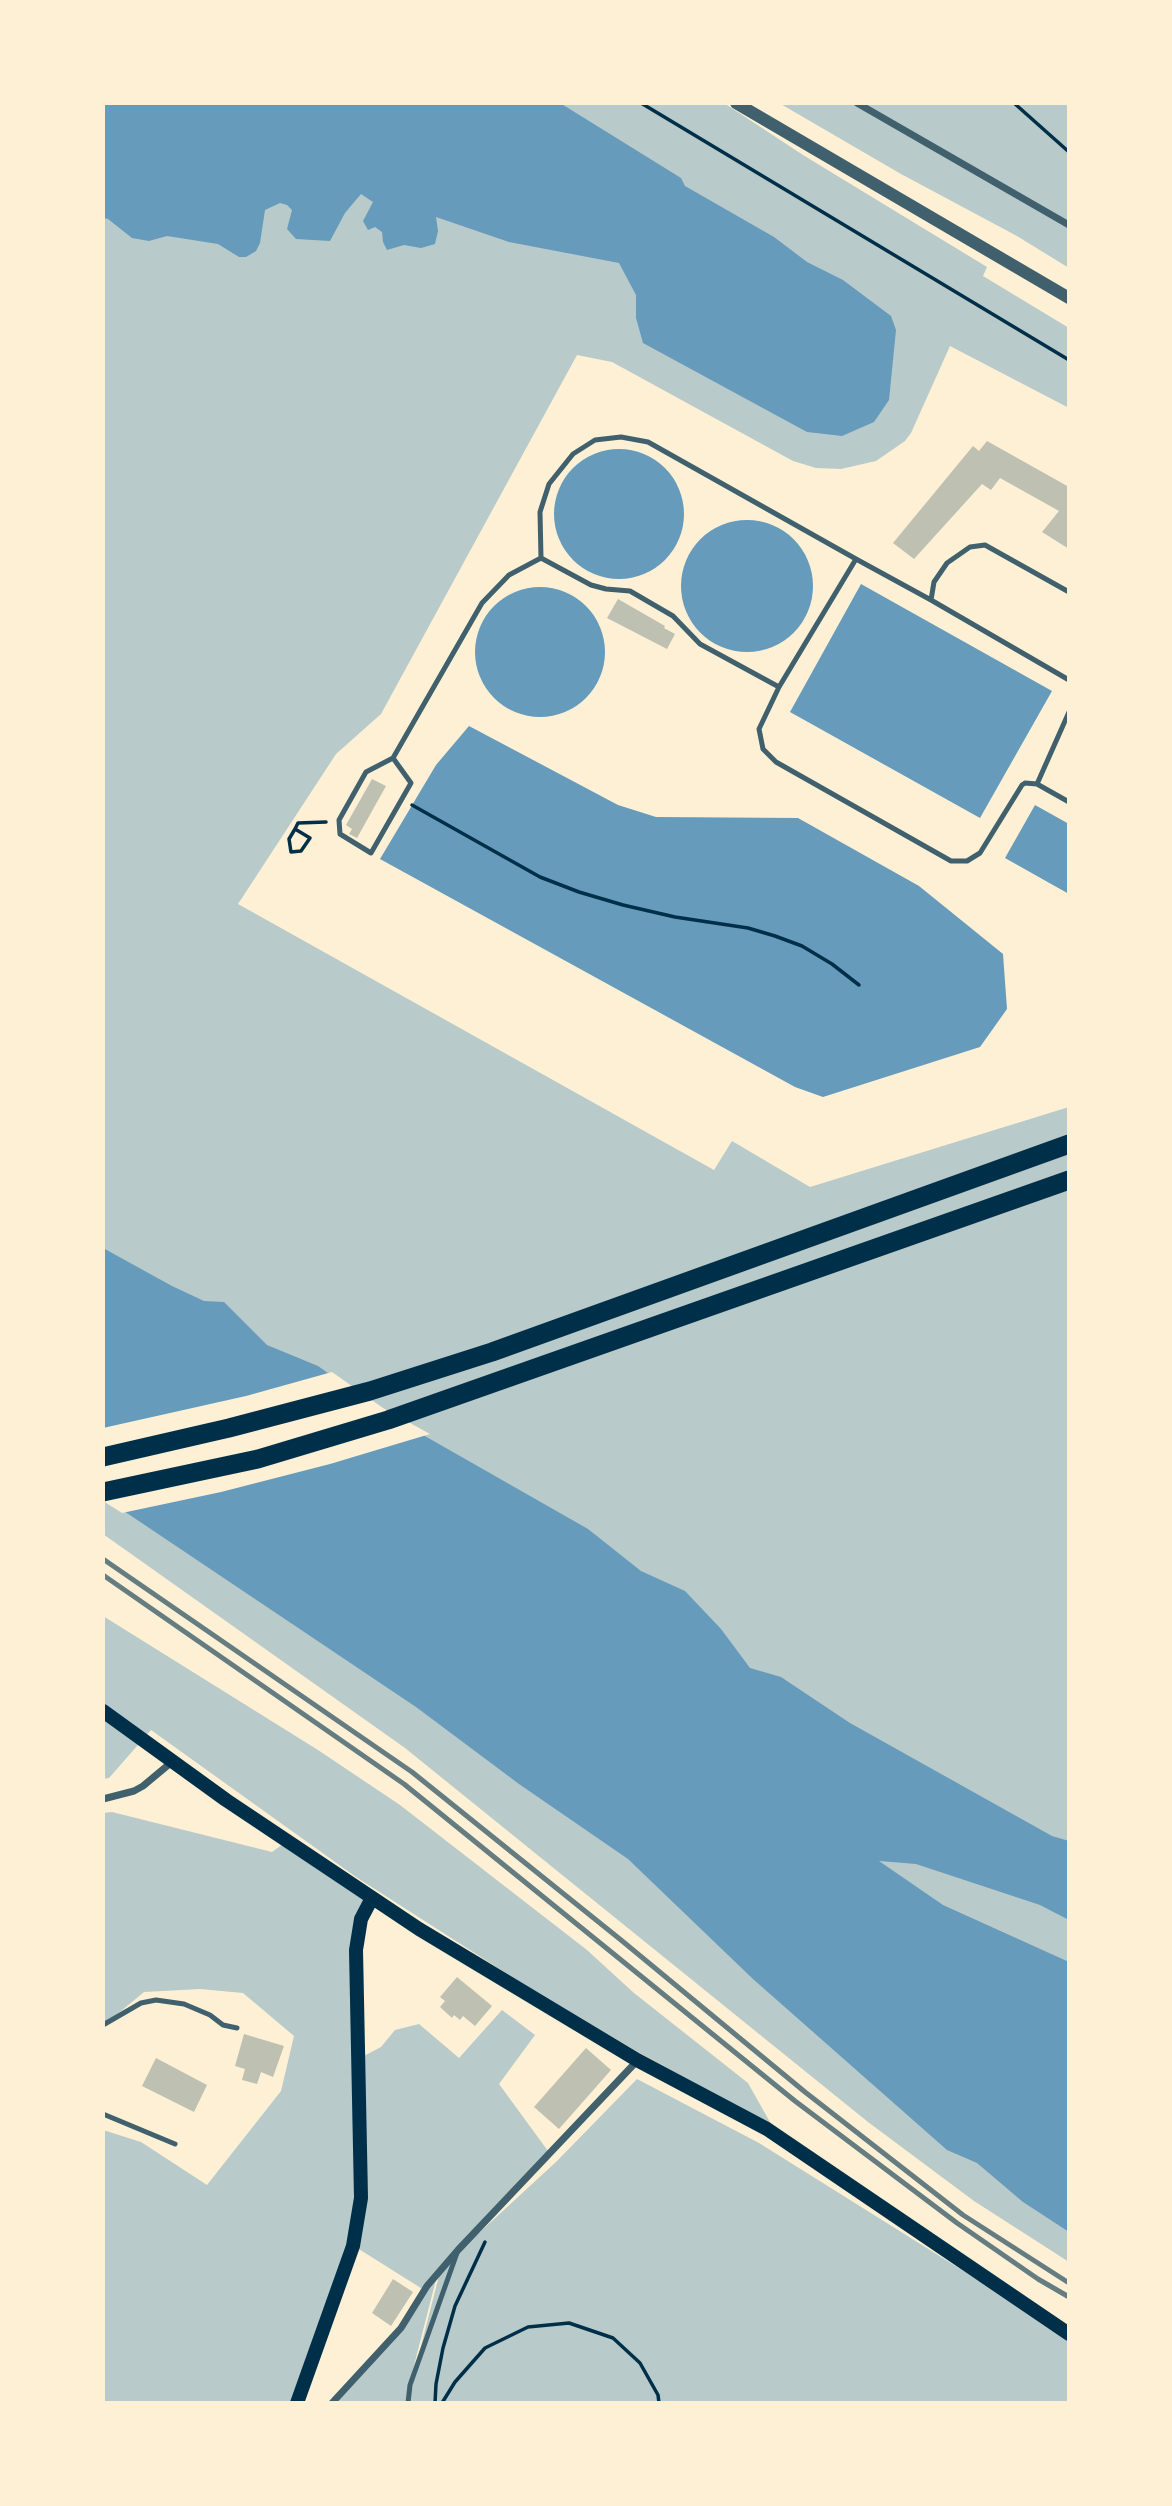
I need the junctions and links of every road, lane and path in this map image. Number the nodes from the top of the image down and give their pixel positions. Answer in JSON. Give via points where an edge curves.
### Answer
{"nodes":[{"id":1,"x":641,"y":103,"type":"edge"},
{"id":2,"x":736,"y":103,"type":"edge"},
{"id":3,"x":857,"y":103,"type":"edge"},
{"id":4,"x":1014,"y":103,"type":"edge"},
{"id":5,"x":1069,"y":152,"type":"edge"},
{"id":6,"x":1069,"y":225,"type":"edge"},
{"id":7,"x":1069,"y":298,"type":"edge"},
{"id":8,"x":1069,"y":360,"type":"edge"},
{"id":9,"x":541,"y":558,"type":"junction"},
{"id":10,"x":856,"y":559,"type":"junction"},
{"id":11,"x":1069,"y":592,"type":"edge"},
{"id":12,"x":931,"y":600,"type":"junction"},
{"id":13,"x":1069,"y":680,"type":"edge"},
{"id":14,"x":779,"y":687,"type":"junction"},
{"id":15,"x":1069,"y":712,"type":"edge"},
{"id":16,"x":393,"y":758,"type":"junction"},
{"id":17,"x":1037,"y":784,"type":"junction"},
{"id":18,"x":402,"y":799,"type":"junction"},
{"id":19,"x":1069,"y":802,"type":"edge"},
{"id":20,"x":332,"y":822,"type":"dead end"},
{"id":21,"x":295,"y":829,"type":"junction"},
{"id":22,"x":859,"y":985,"type":"dead end"},
{"id":23,"x":1069,"y":1144,"type":"edge"},
{"id":24,"x":1069,"y":1180,"type":"edge"},
{"id":25,"x":103,"y":1457,"type":"edge"},
{"id":26,"x":103,"y":1492,"type":"edge"},
{"id":27,"x":103,"y":1711,"type":"edge"},
{"id":28,"x":173,"y":1761,"type":"junction"},
{"id":29,"x":103,"y":1799,"type":"edge"},
{"id":30,"x":372,"y":1898,"type":"junction"},
{"id":31,"x":103,"y":2025,"type":"edge"},
{"id":32,"x":237,"y":2028,"type":"dead end"},
{"id":33,"x":637,"y":2060,"type":"junction"},
{"id":34,"x":103,"y":2114,"type":"edge"},
{"id":35,"x":175,"y":2144,"type":"dead end"},
{"id":36,"x":483,"y":2222,"type":"junction"},
{"id":37,"x":458,"y":2250,"type":"junction"},
{"id":38,"x":1069,"y":2334,"type":"edge"},
{"id":39,"x":297,"y":2403,"type":"edge"},
{"id":40,"x":332,"y":2403,"type":"edge"},
{"id":41,"x":408,"y":2403,"type":"edge"},
{"id":42,"x":435,"y":2403,"type":"edge"},
{"id":43,"x":442,"y":2403,"type":"edge"},
{"id":44,"x":659,"y":2403,"type":"edge"}],
"edges":[{"from":1,"to":8,"type":"path"},
{"from":2,"to":7,"type":"street"},
{"from":3,"to":6,"type":"street"},
{"from":4,"to":5,"type":"path"},
{"from":9,"to":10,"type":"lane","via":[[540,512],[555,474],[573,454],[595,440],[621,437],[662,448]]},
{"from":9,"to":14,"type":"lane","via":[[591,585],[630,592],[673,616],[700,644]]},
{"from":9,"to":16,"type":"lane","via":[[509,575],[482,603]]},
{"from":10,"to":12,"type":"lane"},
{"from":10,"to":14,"type":"lane"},
{"from":11,"to":12,"type":"lane","via":[[985,545],[975,545],[939,572]]},
{"from":12,"to":13,"type":"lane"},
{"from":14,"to":17,"type":"lane","via":[[759,729],[766,754],[951,861],[967,861],[980,853],[1021,785]]},
{"from":15,"to":17,"type":"lane"},
{"from":16,"to":18,"type":"lane","via":[[411,783]]},
{"from":16,"to":18,"type":"lane","via":[[366,772],[338,820],[340,834],[371,852]]},
{"from":17,"to":19,"type":"lane"},
{"from":18,"to":22,"type":"path","via":[[540,877],[623,905],[775,936],[802,946]]},
{"from":20,"to":21,"type":"path","via":[[298,823]]},
{"from":21,"to":21,"type":"path","via":[[289,839],[291,852],[302,851],[310,838]]},
{"from":23,"to":25,"type":"highway","via":[[492,1352],[357,1394]]},
{"from":24,"to":26,"type":"highway","via":[[388,1420],[258,1459]]},
{"from":27,"to":28,"type":"main road"},
{"from":28,"to":29,"type":"street","via":[[144,1786]]},
{"from":28,"to":30,"type":"main road"},
{"from":30,"to":33,"type":"main road"},
{"from":30,"to":39,"type":"main road","via":[[361,1919],[356,1950],[361,2197],[353,2246]]},
{"from":31,"to":32,"type":"lane","via":[[141,2003],[156,2000],[184,2004]]},
{"from":33,"to":36,"type":"street"},
{"from":33,"to":38,"type":"main road","via":[[767,2129]]},
{"from":34,"to":35,"type":"lane"},
{"from":36,"to":37,"type":"street"},
{"from":36,"to":42,"type":"path","via":[[492,2230],[455,2306]]},
{"from":37,"to":40,"type":"street","via":[[427,2286],[401,2328]]},
{"from":37,"to":41,"type":"lane","via":[[410,2385]]},
{"from":43,"to":44,"type":"path","via":[[485,2348],[528,2327],[569,2323],[613,2339],[640,2363]]}]}
